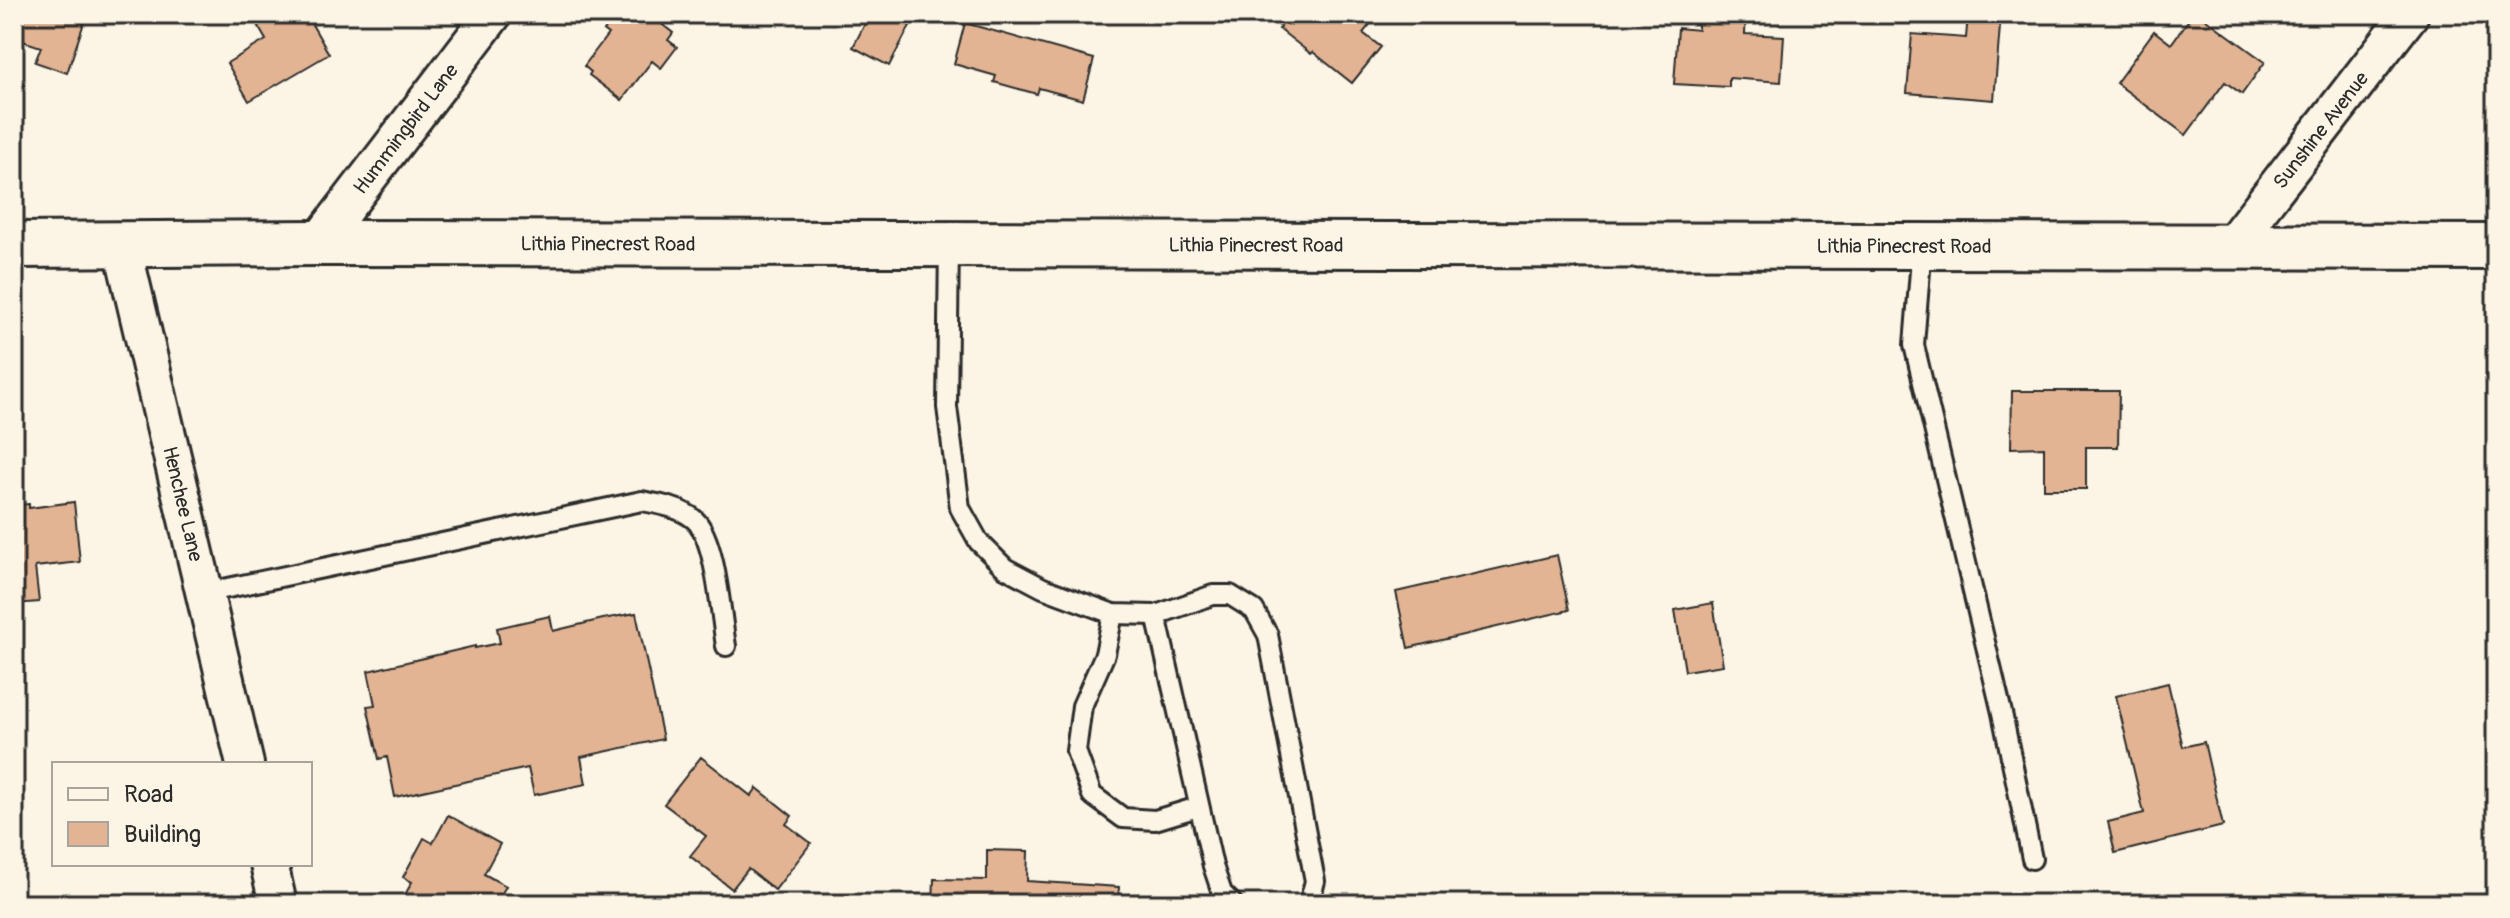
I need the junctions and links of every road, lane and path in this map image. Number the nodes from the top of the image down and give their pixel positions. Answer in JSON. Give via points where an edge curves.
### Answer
{"nodes":[{"id":1,"x":493,"y":14,"type":"edge"},
{"id":2,"x":2410,"y":14,"type":"edge"},
{"id":3,"x":318,"y":243,"type":"junction"},
{"id":4,"x":949,"y":244,"type":"junction"},
{"id":5,"x":14,"y":245,"type":"edge"},
{"id":6,"x":122,"y":245,"type":"junction"},
{"id":7,"x":1922,"y":246,"type":"junction"},
{"id":8,"x":2230,"y":247,"type":"junction"},
{"id":9,"x":2496,"y":247,"type":"edge"},
{"id":10,"x":204,"y":593,"type":"junction"},
{"id":11,"x":1113,"y":614,"type":"junction"},
{"id":12,"x":1156,"y":615,"type":"junction"},
{"id":13,"x":726,"y":646,"type":"dead end"},
{"id":14,"x":245,"y":762,"type":"edge"},
{"id":15,"x":1198,"y":807,"type":"junction"},
{"id":16,"x":2032,"y":859,"type":"dead end"},
{"id":17,"x":269,"y":866,"type":"edge"},
{"id":18,"x":278,"y":904,"type":"edge"},
{"id":19,"x":1233,"y":904,"type":"edge"},
{"id":20,"x":1307,"y":904,"type":"edge"}],
"edges":[{"from":1,"to":3,"type":"street","name":"Hummingbird Lane"},
{"from":2,"to":8,"type":"street","name":"Sunshine Avenue"},
{"from":3,"to":4,"type":"main road","name":"Lithia Pinecrest Road"},
{"from":3,"to":6,"type":"main road","name":"Lithia Pinecrest Road"},
{"from":4,"to":7,"type":"main road","name":"Lithia Pinecrest Road"},
{"from":4,"to":11,"type":"lane","via":[[947,407],[960,508],[979,542],[1005,568]]},
{"from":5,"to":6,"type":"main road","name":"Lithia Pinecrest Road"},
{"from":6,"to":10,"type":"street","name":"Henchee Lane"},
{"from":7,"to":8,"type":"main road","name":"Lithia Pinecrest Road"},
{"from":7,"to":16,"type":"lane","via":[[1914,345]]},
{"from":8,"to":9,"type":"main road","name":"Lithia Pinecrest Road"},
{"from":10,"to":13,"type":"lane","via":[[642,501],[668,506],[695,520],[709,543]]},
{"from":10,"to":14,"type":"street","name":"Henchee Lane"},
{"from":11,"to":12,"type":"lane"},
{"from":11,"to":15,"type":"lane","via":[[1105,654],[1082,706],[1076,751],[1092,795],[1123,818],[1155,820]]},
{"from":12,"to":15,"type":"lane"},
{"from":12,"to":20,"type":"lane","via":[[1213,595],[1230,595],[1254,610],[1268,635],[1315,881]]},
{"from":15,"to":19,"type":"lane","via":[[1222,893]]},
{"from":17,"to":18,"type":"street"}]}
